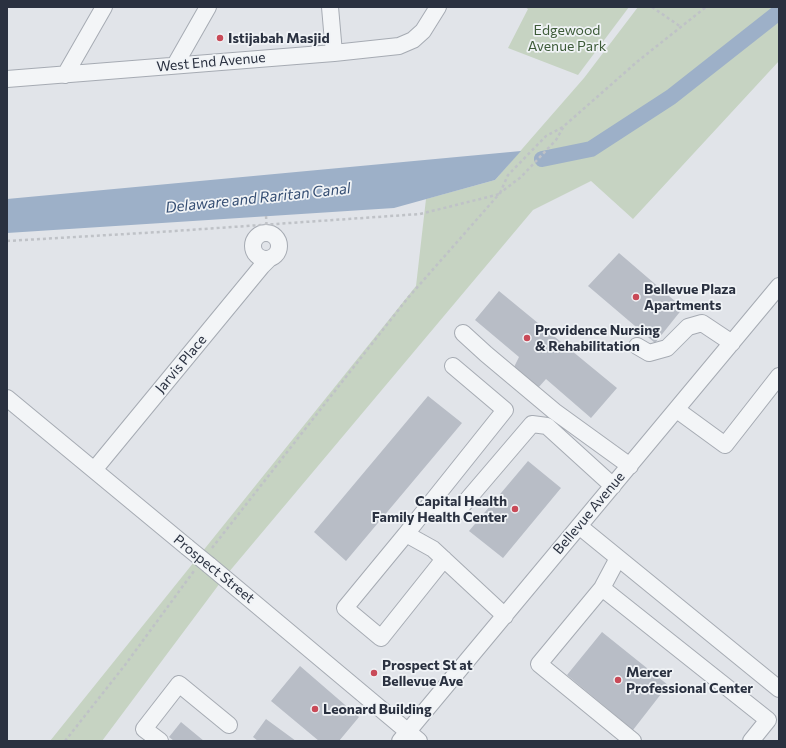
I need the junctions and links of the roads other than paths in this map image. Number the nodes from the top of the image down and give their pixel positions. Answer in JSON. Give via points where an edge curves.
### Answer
{"nodes":[{"id":1,"x":104,"y":7,"type":"edge"},
{"id":2,"x":208,"y":7,"type":"edge"},
{"id":3,"x":330,"y":7,"type":"edge"},
{"id":4,"x":438,"y":7,"type":"edge"},
{"id":5,"x":334,"y":53,"type":"junction"},
{"id":6,"x":175,"y":65,"type":"junction"},
{"id":7,"x":65,"y":75,"type":"junction"},
{"id":8,"x":7,"y":79,"type":"edge"},
{"id":9,"x":266,"y":228,"type":"road end"},
{"id":10,"x":779,"y":286,"type":"edge"},
{"id":11,"x":463,"y":333,"type":"dead end"},
{"id":12,"x":732,"y":343,"type":"junction"},
{"id":13,"x":637,"y":346,"type":"dead end"},
{"id":14,"x":453,"y":366,"type":"dead end"},
{"id":15,"x":779,"y":376,"type":"edge"},
{"id":16,"x":7,"y":398,"type":"edge"},
{"id":17,"x":676,"y":410,"type":"junction"},
{"id":18,"x":630,"y":466,"type":"junction"},
{"id":19,"x":94,"y":470,"type":"junction"},
{"id":20,"x":613,"y":486,"type":"junction"},
{"id":21,"x":430,"y":504,"type":"junction"},
{"id":22,"x":579,"y":526,"type":"junction"},
{"id":23,"x":406,"y":534,"type":"junction"},
{"id":24,"x":618,"y":558,"type":"junction"},
{"id":25,"x":444,"y":559,"type":"junction"},
{"id":26,"x":602,"y":588,"type":"junction"},
{"id":27,"x":505,"y":616,"type":"junction"},
{"id":28,"x":779,"y":689,"type":"edge"},
{"id":29,"x":229,"y":725,"type":"dead end"},
{"id":30,"x":409,"y":738,"type":"edge"},
{"id":31,"x":160,"y":741,"type":"edge"},
{"id":32,"x":633,"y":741,"type":"edge"},
{"id":33,"x":751,"y":741,"type":"edge"}],
"edges":[{"from":1,"to":7,"type":"street"},
{"from":2,"to":6,"type":"street"},
{"from":3,"to":5,"type":"street"},
{"from":4,"to":5,"type":"street","name":"West End Avenue","via":[[413,40],[399,46]]},
{"from":5,"to":6,"type":"street","name":"West End Avenue"},
{"from":6,"to":7,"type":"street","name":"West End Avenue"},
{"from":7,"to":8,"type":"street","name":"West End Avenue"},
{"from":9,"to":19,"type":"street","name":"Jarvis Place","via":[[252,245],[254,253],[263,259],[269,259]]},
{"from":10,"to":12,"type":"street","name":"Bellevue Avenue"},
{"from":11,"to":18,"type":"street","via":[[554,411]]},
{"from":12,"to":13,"type":"street","via":[[702,323],[688,326],[667,348],[650,353]]},
{"from":12,"to":17,"type":"street","name":"Bellevue Avenue"},
{"from":14,"to":21,"type":"street","via":[[505,410]]},
{"from":15,"to":17,"type":"street","via":[[725,445]]},
{"from":16,"to":19,"type":"street","name":"Prospect Street"},
{"from":17,"to":18,"type":"street","name":"Bellevue Avenue"},
{"from":18,"to":20,"type":"street","name":"Bellevue Avenue"},
{"from":19,"to":30,"type":"street","name":"Prospect Street","bridge":true,"via":[[206,561]]},
{"from":20,"to":21,"type":"street","via":[[547,426],[532,424],[456,512]]},
{"from":20,"to":22,"type":"street","name":"Bellevue Avenue"},
{"from":21,"to":23,"type":"street"},
{"from":22,"to":24,"type":"street"},
{"from":22,"to":27,"type":"street","name":"Bellevue Avenue"},
{"from":23,"to":25,"type":"street","via":[[433,549]]},
{"from":23,"to":25,"type":"street","via":[[345,608],[381,638]]},
{"from":24,"to":26,"type":"street"},
{"from":24,"to":28,"type":"street"},
{"from":25,"to":27,"type":"street"},
{"from":26,"to":32,"type":"street","via":[[539,664]]},
{"from":26,"to":33,"type":"street","via":[[768,720]]},
{"from":27,"to":30,"type":"street","name":"Bellevue Avenue"},
{"from":29,"to":31,"type":"street","via":[[179,684],[144,729]]}]}
